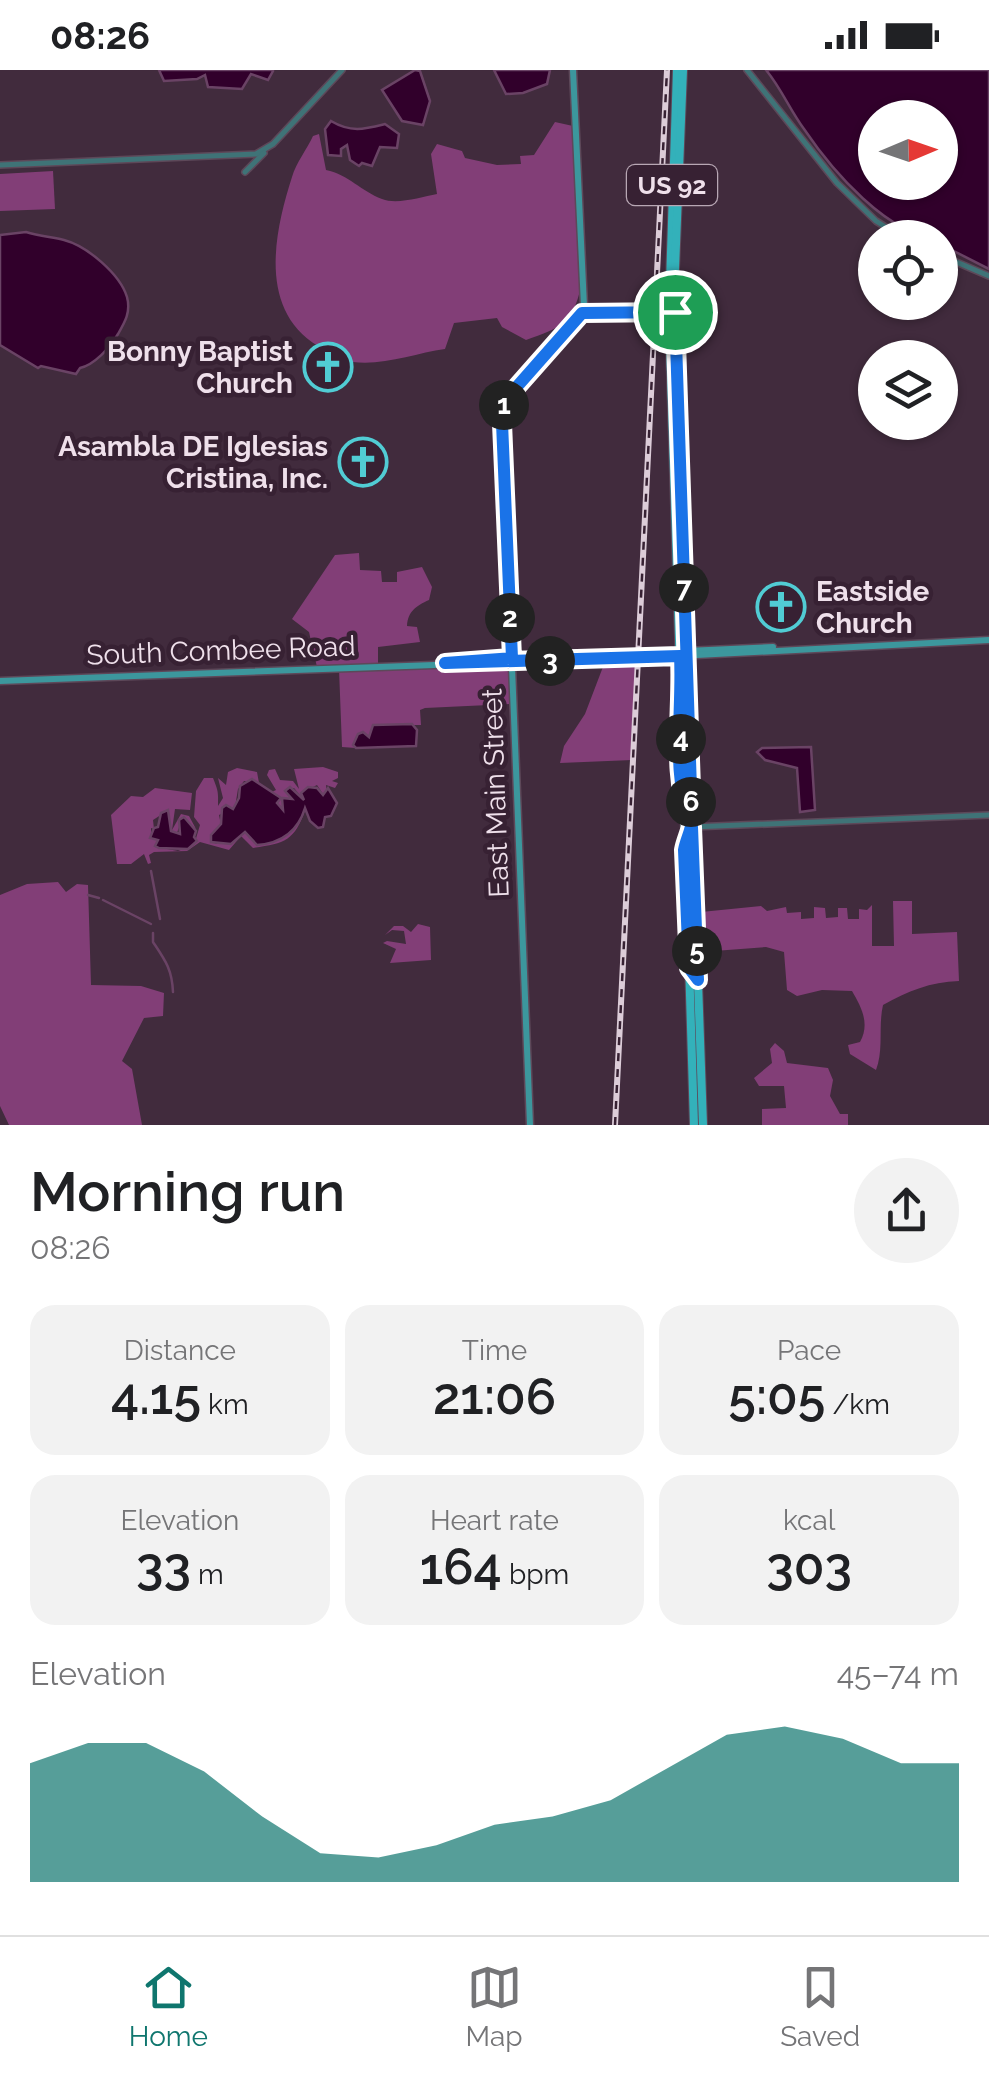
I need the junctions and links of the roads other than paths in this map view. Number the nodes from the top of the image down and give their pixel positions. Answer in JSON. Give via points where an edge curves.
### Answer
{"nodes":[{"id":1,"x":342,"y":70,"type":"edge"},
{"id":2,"x":573,"y":70,"type":"edge"},
{"id":3,"x":680,"y":70,"type":"edge"},
{"id":4,"x":748,"y":70,"type":"edge"},
{"id":5,"x":266,"y":150,"type":"junction"},
{"id":6,"x":0,"y":164,"type":"edge"},
{"id":7,"x":245,"y":172,"type":"dead end"},
{"id":8,"x":875,"y":220,"type":"edge"},
{"id":9,"x":958,"y":263,"type":"edge"},
{"id":10,"x":989,"y":276,"type":"edge"},
{"id":11,"x":582,"y":313,"type":"junction"},
{"id":12,"x":672,"y":313,"type":"junction"},
{"id":13,"x":678,"y":482,"type":"junction"},
{"id":14,"x":676,"y":527,"type":"junction"},
{"id":15,"x":683,"y":560,"type":"junction"},
{"id":16,"x":989,"y":640,"type":"edge"},
{"id":17,"x":684,"y":653,"type":"junction"},
{"id":18,"x":512,"y":660,"type":"junction"},
{"id":19,"x":0,"y":681,"type":"edge"},
{"id":20,"x":680,"y":733,"type":"junction"},
{"id":21,"x":690,"y":766,"type":"junction"},
{"id":22,"x":683,"y":796,"type":"junction"},
{"id":23,"x":989,"y":815,"type":"edge"},
{"id":24,"x":692,"y":827,"type":"junction"},
{"id":25,"x":684,"y":850,"type":"junction"},
{"id":26,"x":697,"y":955,"type":"junction"},
{"id":27,"x":689,"y":968,"type":"junction"},
{"id":28,"x":698,"y":980,"type":"junction"},
{"id":29,"x":690,"y":990,"type":"junction"},
{"id":30,"x":530,"y":1125,"type":"edge"},
{"id":31,"x":694,"y":1125,"type":"edge"},
{"id":32,"x":703,"y":1125,"type":"edge"}],
"edges":[{"from":1,"to":5,"type":"street"},
{"from":2,"to":11,"type":"main road"},
{"from":3,"to":12,"type":"main road","number":"US 92"},
{"from":4,"to":8,"type":"street","via":[[837,183]]},
{"from":5,"to":6,"type":"street"},
{"from":5,"to":7,"type":"street"},
{"from":9,"to":10,"type":"street"},
{"from":11,"to":12,"type":"street"},
{"from":11,"to":18,"type":"main road","name":"East Main Street","via":[[504,406]]},
{"from":12,"to":13,"type":"main road","number":"US 92"},
{"from":13,"to":14,"type":"main road","number":"US 92"},
{"from":13,"to":15,"type":"main road","number":"US 92"},
{"from":14,"to":15,"type":"main road"},
{"from":14,"to":17,"type":"main road","number":"US 92"},
{"from":15,"to":17,"type":"main road","number":"US 92"},
{"from":16,"to":17,"type":"main road","name":"South Combee Road"},
{"from":17,"to":18,"type":"main road","name":"South Combee Road"},
{"from":17,"to":20,"type":"main road","number":"US 92"},
{"from":17,"to":21,"type":"main road","number":"US 92"},
{"from":18,"to":19,"type":"main road","name":"South Combee Road"},
{"from":18,"to":30,"type":"main road","name":"East Main Street"},
{"from":20,"to":21,"type":"main road"},
{"from":20,"to":22,"type":"main road","number":"US 92"},
{"from":21,"to":24,"type":"main road","number":"US 92"},
{"from":22,"to":24,"type":"main road"},
{"from":22,"to":25,"type":"main road","number":"US 92"},
{"from":23,"to":24,"type":"street"},
{"from":24,"to":25,"type":"main road"},
{"from":24,"to":26,"type":"main road","number":"US 92"},
{"from":25,"to":27,"type":"main road","number":"US 92"},
{"from":26,"to":27,"type":"main road"},
{"from":26,"to":28,"type":"main road","number":"US 92"},
{"from":27,"to":28,"type":"main road"},
{"from":27,"to":29,"type":"main road","number":"US 92"},
{"from":28,"to":29,"type":"main road"},
{"from":28,"to":32,"type":"main road","number":"US 92"},
{"from":29,"to":31,"type":"main road","number":"US 92"}]}
